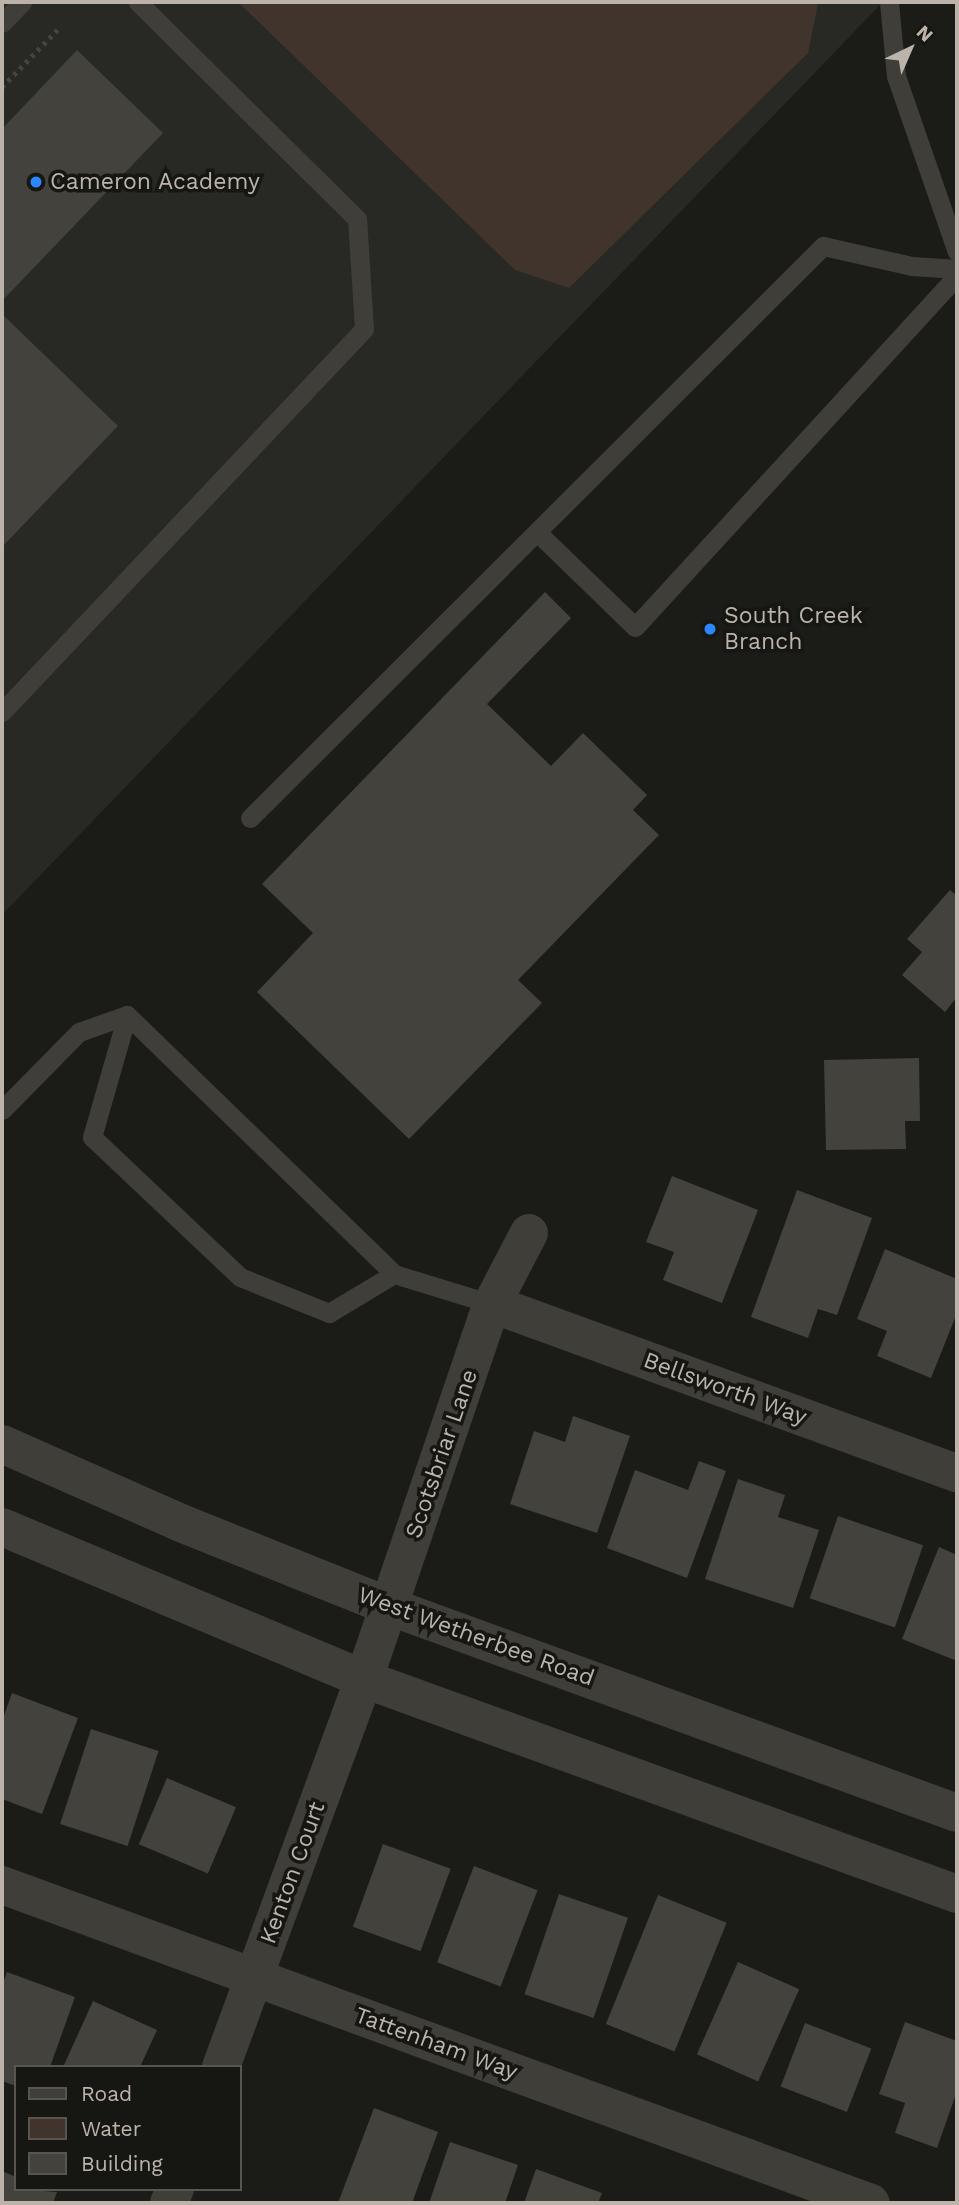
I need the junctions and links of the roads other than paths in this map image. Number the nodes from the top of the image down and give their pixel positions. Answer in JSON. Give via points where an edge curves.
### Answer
{"nodes":[{"id":1,"x":22,"y":2,"type":"edge"},
{"id":2,"x":138,"y":2,"type":"edge"},
{"id":3,"x":889,"y":2,"type":"edge"},
{"id":4,"x":2,"y":23,"type":"edge"},
{"id":5,"x":957,"y":251,"type":"edge"},
{"id":6,"x":957,"y":269,"type":"edge"},
{"id":7,"x":957,"y":276,"type":"edge"},
{"id":8,"x":537,"y":532,"type":"junction"},
{"id":9,"x":2,"y":712,"type":"edge"},
{"id":10,"x":250,"y":818,"type":"dead end"},
{"id":11,"x":127,"y":1016,"type":"junction"},
{"id":12,"x":2,"y":1110,"type":"edge"},
{"id":13,"x":529,"y":1233,"type":"dead end"},
{"id":14,"x":394,"y":1274,"type":"junction"},
{"id":15,"x":492,"y":1304,"type":"junction"},
{"id":16,"x":2,"y":1444,"type":"edge"},
{"id":17,"x":957,"y":1474,"type":"edge"},
{"id":18,"x":2,"y":1527,"type":"edge"},
{"id":19,"x":388,"y":1606,"type":"junction"},
{"id":20,"x":364,"y":1679,"type":"junction"},
{"id":21,"x":957,"y":1812,"type":"edge"},
{"id":22,"x":2,"y":1885,"type":"edge"},
{"id":23,"x":957,"y":1894,"type":"edge"},
{"id":24,"x":255,"y":1976,"type":"junction"},
{"id":25,"x":222,"y":2065,"type":"edge"},
{"id":26,"x":778,"y":2188,"type":"edge"},
{"id":27,"x":871,"y":2203,"type":"edge"}],
"edges":[{"from":1,"to":4,"type":"lane"},
{"from":2,"to":9,"type":"lane","via":[[357,219],[364,328]]},
{"from":3,"to":5,"type":"lane","via":[[896,76]]},
{"from":6,"to":8,"type":"lane","via":[[912,266],[823,246]]},
{"from":7,"to":8,"type":"lane","via":[[635,627]]},
{"from":8,"to":10,"type":"lane"},
{"from":11,"to":12,"type":"lane","via":[[79,1031]]},
{"from":11,"to":14,"type":"lane"},
{"from":11,"to":14,"type":"lane","via":[[92,1137],[240,1277],[329,1313]]},
{"from":13,"to":15,"type":"street","name":"Scotsbriar Lane"},
{"from":14,"to":15,"type":"lane"},
{"from":15,"to":17,"type":"street","name":"Bellsworth Way"},
{"from":15,"to":19,"type":"street","name":"Scotsbriar Lane"},
{"from":16,"to":19,"type":"street","name":"West Wetherbee Road","via":[[181,1523]]},
{"from":18,"to":20,"type":"street"},
{"from":19,"to":20,"type":"street","name":"Scotsbriar Lane"},
{"from":19,"to":21,"type":"street","name":"West Wetherbee Road"},
{"from":20,"to":23,"type":"street"},
{"from":20,"to":24,"type":"street","name":"Kenton Court"},
{"from":22,"to":24,"type":"street","name":"Tattenham Way"},
{"from":24,"to":25,"type":"street","name":"Kenton Court"},
{"from":24,"to":26,"type":"street","name":"Tattenham Way"},
{"from":26,"to":27,"type":"street","name":"Tattenham Way"}]}
